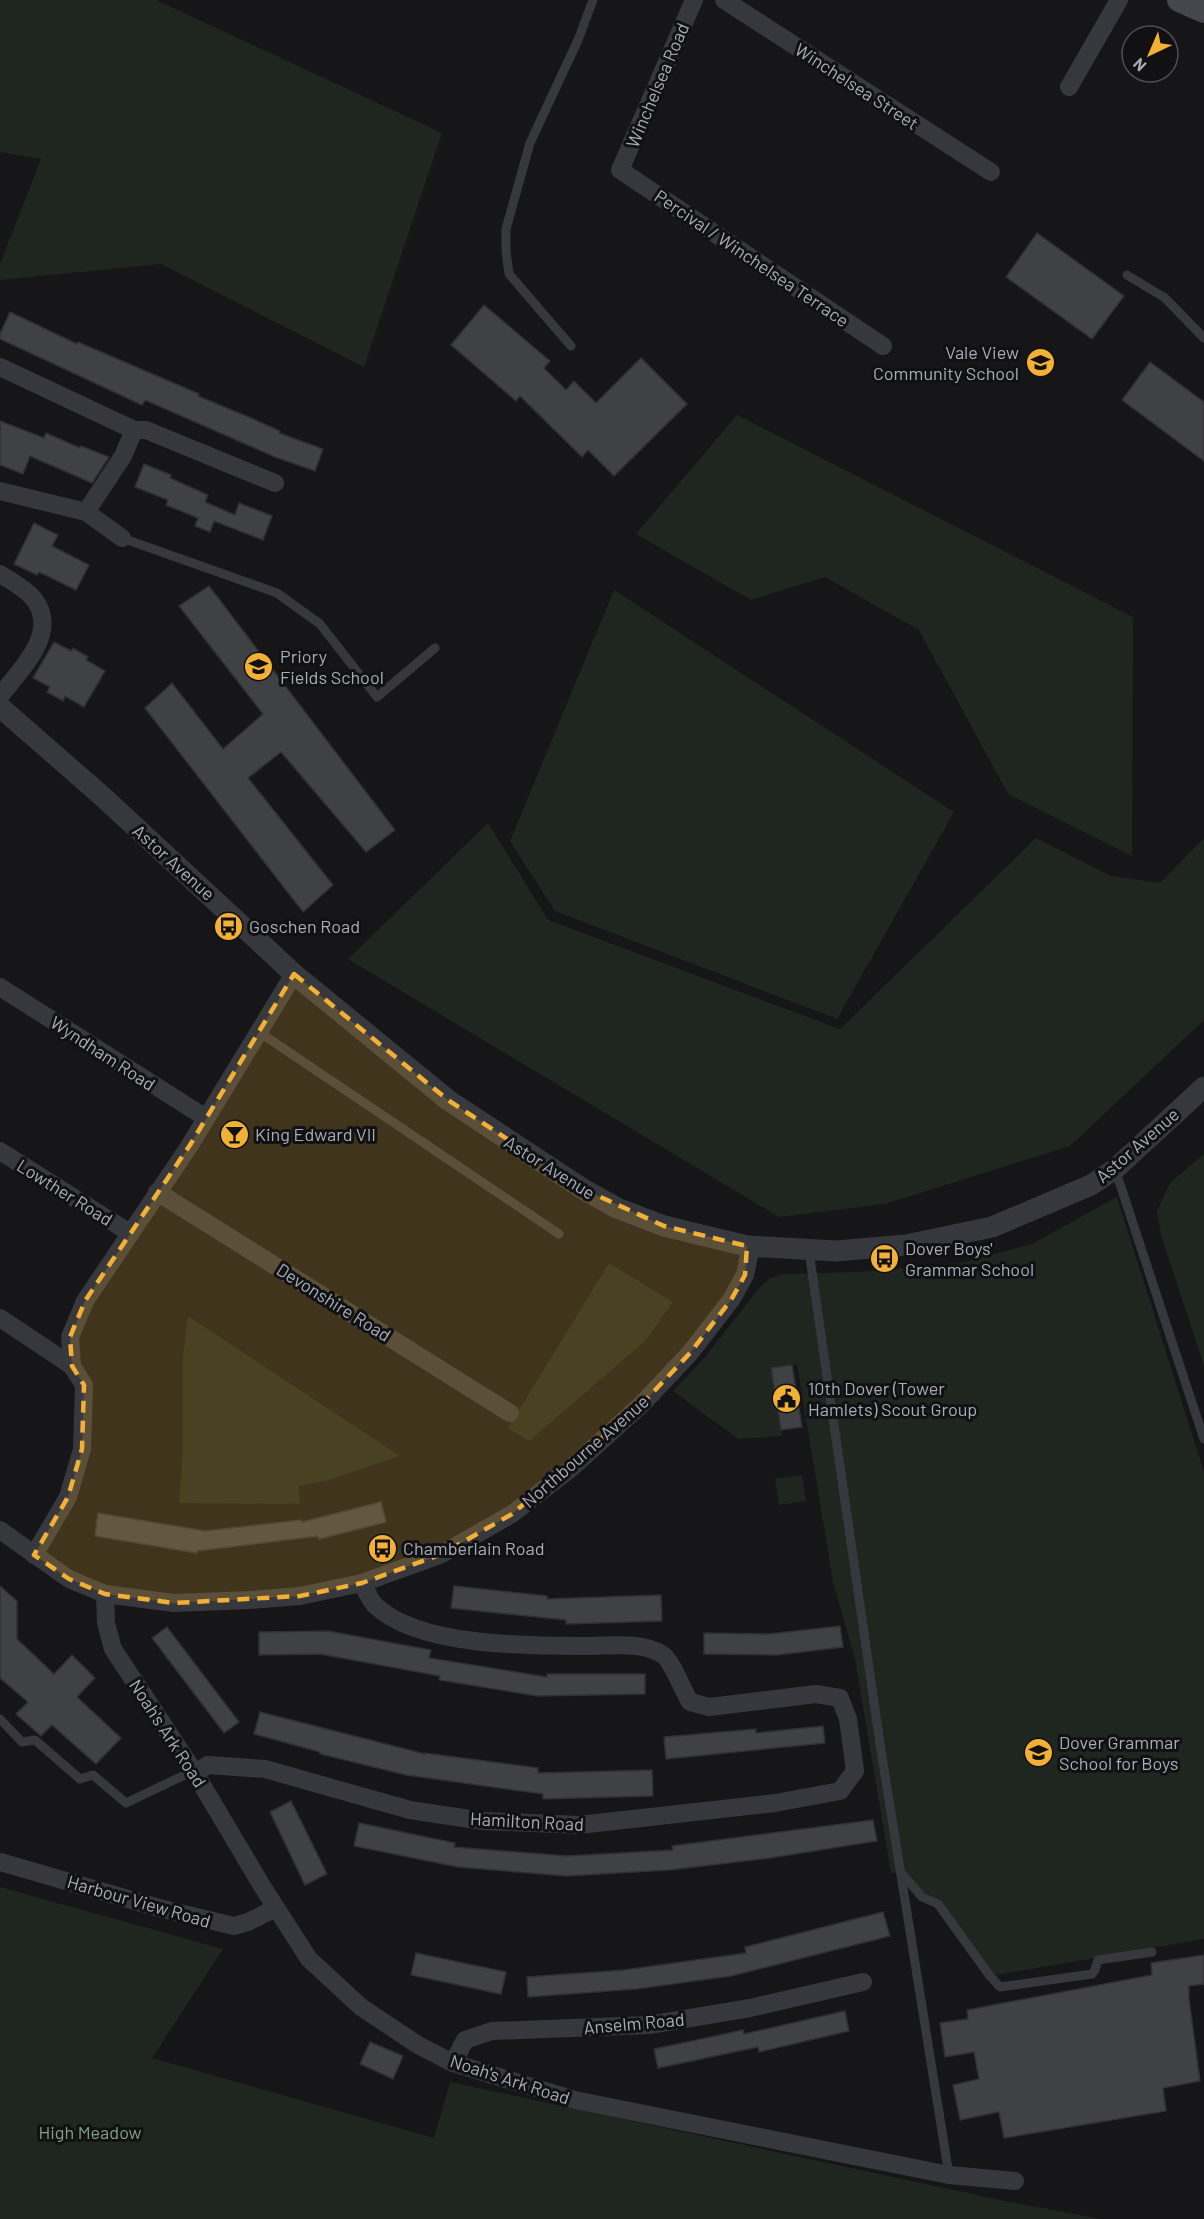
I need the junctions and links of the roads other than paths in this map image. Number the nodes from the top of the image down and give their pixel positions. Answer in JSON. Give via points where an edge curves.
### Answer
{"nodes":[{"id":1,"x":593,"y":0,"type":"edge"},
{"id":2,"x":694,"y":0,"type":"edge"},
{"id":3,"x":724,"y":0,"type":"edge"},
{"id":4,"x":1119,"y":0,"type":"edge"},
{"id":5,"x":1179,"y":0,"type":"edge"},
{"id":6,"x":1204,"y":11,"type":"edge"},
{"id":7,"x":1069,"y":87,"type":"dead end"},
{"id":8,"x":620,"y":170,"type":"joint"},
{"id":9,"x":991,"y":172,"type":"dead end"},
{"id":10,"x":1127,"y":275,"type":"dead end"},
{"id":11,"x":1204,"y":338,"type":"edge"},
{"id":12,"x":571,"y":346,"type":"dead end"},
{"id":13,"x":884,"y":346,"type":"dead end"},
{"id":14,"x":0,"y":367,"type":"edge"},
{"id":15,"x":134,"y":430,"type":"junction"},
{"id":16,"x":275,"y":483,"type":"dead end"},
{"id":17,"x":0,"y":491,"type":"edge"},
{"id":18,"x":86,"y":512,"type":"junction"},
{"id":19,"x":122,"y":538,"type":"joint"},
{"id":20,"x":0,"y":574,"type":"edge"},
{"id":21,"x":435,"y":648,"type":"dead end"},
{"id":22,"x":0,"y":696,"type":"edge"},
{"id":23,"x":0,"y":707,"type":"edge"},
{"id":24,"x":294,"y":974,"type":"junction"},
{"id":25,"x":0,"y":987,"type":"edge"},
{"id":26,"x":259,"y":1032,"type":"junction"},
{"id":27,"x":1204,"y":1087,"type":"edge"},
{"id":28,"x":206,"y":1118,"type":"junction"},
{"id":29,"x":0,"y":1151,"type":"edge"},
{"id":30,"x":1115,"y":1168,"type":"junction"},
{"id":31,"x":157,"y":1192,"type":"junction"},
{"id":32,"x":130,"y":1233,"type":"junction"},
{"id":33,"x":559,"y":1234,"type":"dead end"},
{"id":34,"x":747,"y":1246,"type":"junction"},
{"id":35,"x":809,"y":1251,"type":"junction"},
{"id":36,"x":0,"y":1318,"type":"edge"},
{"id":37,"x":72,"y":1366,"type":"junction"},
{"id":38,"x":510,"y":1413,"type":"dead end"},
{"id":39,"x":1204,"y":1439,"type":"edge"},
{"id":40,"x":0,"y":1530,"type":"edge"},
{"id":41,"x":34,"y":1555,"type":"junction"},
{"id":42,"x":363,"y":1583,"type":"junction"},
{"id":43,"x":105,"y":1594,"type":"junction"},
{"id":44,"x":0,"y":1719,"type":"edge"},
{"id":45,"x":194,"y":1772,"type":"junction"},
{"id":46,"x":0,"y":1862,"type":"edge"},
{"id":47,"x":901,"y":1873,"type":"junction"},
{"id":48,"x":276,"y":1908,"type":"junction"},
{"id":49,"x":1152,"y":1952,"type":"dead end"},
{"id":50,"x":863,"y":1982,"type":"dead end"},
{"id":51,"x":453,"y":2063,"type":"junction"},
{"id":52,"x":949,"y":2175,"type":"junction"},
{"id":53,"x":1015,"y":2181,"type":"dead end"}],
"edges":[{"from":1,"to":12,"type":"lane","via":[[530,144],[506,229],[509,274]]},
{"from":2,"to":8,"type":"street","name":"Winchelsea Road"},
{"from":3,"to":9,"type":"street","name":"Winchelsea Street"},
{"from":4,"to":7,"type":"street"},
{"from":5,"to":6,"type":"main road"},
{"from":8,"to":13,"type":"street","name":"Percival / Winchelsea Terrace"},
{"from":10,"to":11,"type":"lane","via":[[1165,298]]},
{"from":14,"to":15,"type":"street"},
{"from":15,"to":16,"type":"street","via":[[146,430]]},
{"from":15,"to":18,"type":"street","via":[[123,456]]},
{"from":17,"to":18,"type":"street"},
{"from":18,"to":19,"type":"street"},
{"from":19,"to":21,"type":"lane","via":[[277,592],[320,624],[376,697]]},
{"from":20,"to":22,"type":"street","via":[[33,599],[43,624],[33,653]]},
{"from":23,"to":24,"type":"street","name":"Astor Avenue"},
{"from":24,"to":26,"type":"street"},
{"from":24,"to":34,"type":"street","name":"Astor Avenue","via":[[448,1100],[583,1189],[617,1208],[664,1226]]},
{"from":25,"to":28,"type":"street","name":"Wyndham Road"},
{"from":26,"to":28,"type":"street"},
{"from":26,"to":33,"type":"lane"},
{"from":27,"to":30,"type":"street","name":"Astor Avenue"},
{"from":28,"to":31,"type":"street"},
{"from":29,"to":32,"type":"street","name":"Lowther Road"},
{"from":30,"to":35,"type":"street","name":"Astor Avenue","via":[[1091,1185],[992,1227],[906,1245]]},
{"from":30,"to":39,"type":"lane"},
{"from":31,"to":32,"type":"street"},
{"from":31,"to":38,"type":"street","name":"Devonshire Road"},
{"from":32,"to":37,"type":"street","via":[[85,1301],[70,1336]]},
{"from":34,"to":35,"type":"street","name":"Astor Avenue"},
{"from":34,"to":42,"type":"street","name":"Northbourne Avenue","via":[[745,1275],[690,1353],[642,1404],[569,1470],[512,1514],[442,1554]]},
{"from":35,"to":47,"type":"lane"},
{"from":36,"to":37,"type":"street"},
{"from":37,"to":41,"type":"street","via":[[84,1385],[82,1449],[68,1497]]},
{"from":40,"to":41,"type":"street","name":"Northbourne Avenue"},
{"from":41,"to":43,"type":"street","name":"Northbourne Avenue","via":[[69,1579]]},
{"from":42,"to":43,"type":"street","name":"Northbourne Avenue","via":[[300,1596],[250,1600],[174,1603]]},
{"from":42,"to":45,"type":"street","name":"Hamilton Road","via":[[374,1605],[391,1617],[455,1638],[534,1646],[641,1646],[665,1655],[690,1702],[709,1707],[816,1694],[840,1698],[848,1719],[855,1771],[840,1791],[775,1803],[579,1825],[483,1821],[410,1810],[265,1769],[208,1765]]},
{"from":43,"to":45,"type":"street","name":"Noah's Ark Road","via":[[106,1623],[113,1649]]},
{"from":44,"to":45,"type":"lane","via":[[22,1742],[35,1740],[80,1779],[93,1775],[126,1803]]},
{"from":45,"to":48,"type":"street","name":"Noah's Ark Road"},
{"from":46,"to":48,"type":"street","name":"Harbour View Road","via":[[234,1926]]},
{"from":47,"to":49,"type":"lane","via":[[922,1897],[938,1904],[1000,1987],[1092,1974],[1098,1960]]},
{"from":47,"to":52,"type":"lane"},
{"from":48,"to":51,"type":"street","name":"Noah's Ark Road","via":[[309,1959],[361,2007]]},
{"from":50,"to":51,"type":"street","name":"Anselm Road","via":[[750,2008],[649,2025],[492,2031],[465,2040]]},
{"from":51,"to":52,"type":"street","name":"Noah's Ark Road","via":[[575,2100]]},
{"from":52,"to":53,"type":"street","name":"Noah's Ark Road"}]}
